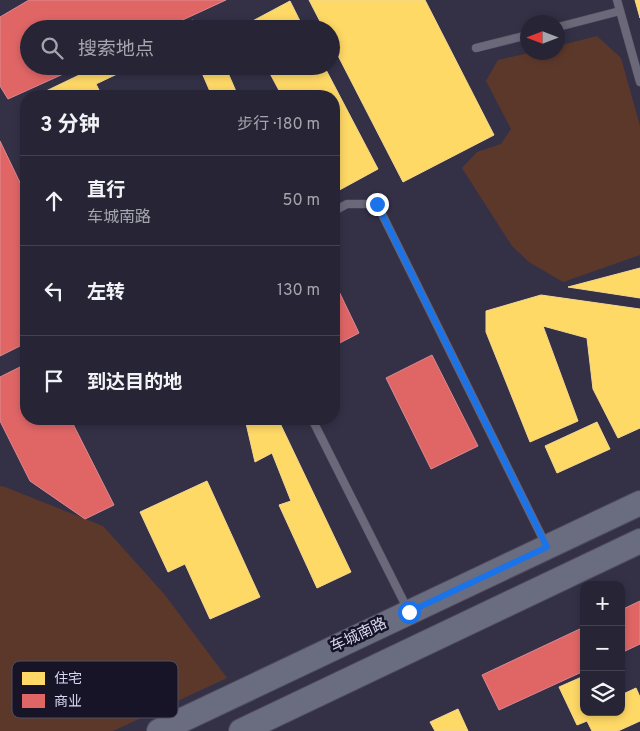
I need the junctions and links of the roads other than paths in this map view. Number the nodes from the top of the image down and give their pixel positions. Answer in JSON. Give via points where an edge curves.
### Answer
{"nodes":[{"id":1,"x":617,"y":0,"type":"edge"},
{"id":2,"x":620,"y":11,"type":"junction"},
{"id":3,"x":565,"y":25,"type":"edge"},
{"id":4,"x":520,"y":37,"type":"edge"},
{"id":5,"x":476,"y":48,"type":"dead end"},
{"id":6,"x":640,"y":82,"type":"edge"},
{"id":7,"x":340,"y":208,"type":"edge"},
{"id":8,"x":315,"y":425,"type":"edge"},
{"id":9,"x":640,"y":503,"type":"edge"},
{"id":10,"x":640,"y":540,"type":"edge"},
{"id":11,"x":547,"y":547,"type":"junction"},
{"id":12,"x":409,"y":612,"type":"junction"},
{"id":13,"x":159,"y":731,"type":"edge"},
{"id":14,"x":241,"y":731,"type":"edge"}],
"edges":[{"from":1,"to":2,"type":"lane"},
{"from":2,"to":3,"type":"lane"},
{"from":2,"to":6,"type":"lane"},
{"from":4,"to":5,"type":"lane"},
{"from":7,"to":11,"type":"lane","via":[[347,204],[377,204]]},
{"from":8,"to":12,"type":"lane"},
{"from":9,"to":11,"type":"main road","name":"车城南路"},
{"from":10,"to":14,"type":"main road"},
{"from":11,"to":12,"type":"main road","name":"车城南路"},
{"from":12,"to":13,"type":"main road","name":"车城南路"}]}
